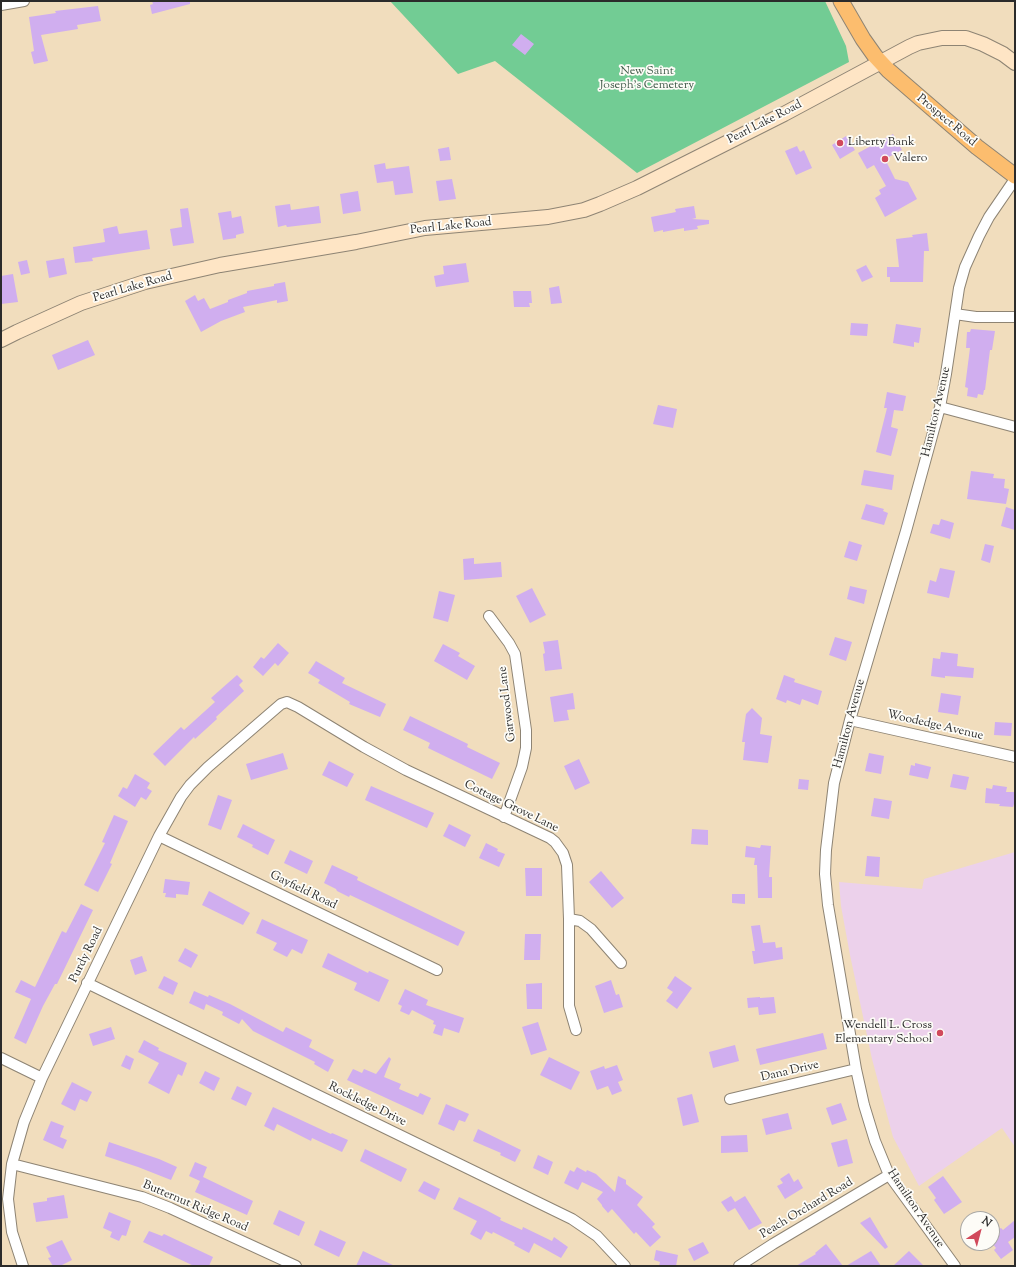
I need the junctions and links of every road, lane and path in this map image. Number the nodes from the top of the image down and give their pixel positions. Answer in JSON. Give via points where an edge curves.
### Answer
{"nodes":[{"id":1,"x":24,"y":1,"type":"edge"},
{"id":2,"x":841,"y":1,"type":"edge"},
{"id":3,"x":1,"y":5,"type":"edge"},
{"id":4,"x":880,"y":62,"type":"junction"},
{"id":5,"x":1015,"y":63,"type":"edge"},
{"id":6,"x":1015,"y":178,"type":"edge"},
{"id":7,"x":955,"y":314,"type":"junction"},
{"id":8,"x":1015,"y":317,"type":"edge"},
{"id":9,"x":1,"y":340,"type":"edge"},
{"id":10,"x":940,"y":407,"type":"junction"},
{"id":11,"x":1015,"y":427,"type":"edge"},
{"id":12,"x":489,"y":616,"type":"dead end"},
{"id":13,"x":286,"y":702,"type":"joint"},
{"id":14,"x":850,"y":720,"type":"junction"},
{"id":15,"x":1015,"y":758,"type":"edge"},
{"id":16,"x":504,"y":817,"type":"junction"},
{"id":17,"x":159,"y":836,"type":"junction"},
{"id":18,"x":569,"y":919,"type":"junction"},
{"id":19,"x":621,"y":963,"type":"dead end"},
{"id":20,"x":437,"y":970,"type":"dead end"},
{"id":21,"x":87,"y":983,"type":"junction"},
{"id":22,"x":576,"y":1030,"type":"dead end"},
{"id":23,"x":1,"y":1058,"type":"edge"},
{"id":24,"x":856,"y":1069,"type":"junction"},
{"id":25,"x":42,"y":1078,"type":"junction"},
{"id":26,"x":730,"y":1099,"type":"dead end"},
{"id":27,"x":12,"y":1164,"type":"junction"},
{"id":28,"x":889,"y":1175,"type":"junction"},
{"id":29,"x":23,"y":1266,"type":"edge"},
{"id":30,"x":296,"y":1266,"type":"edge"},
{"id":31,"x":625,"y":1266,"type":"edge"},
{"id":32,"x":739,"y":1266,"type":"edge"},
{"id":33,"x":955,"y":1266,"type":"edge"}],
"edges":[{"from":1,"to":3,"type":"street"},
{"from":2,"to":4,"type":"main road"},
{"from":4,"to":5,"type":"main road","name":"Pearl Lake Road","via":[[918,43],[936,39],[966,38],[979,42]]},
{"from":4,"to":6,"type":"main road","name":"Prospect Road"},
{"from":4,"to":9,"type":"main road","name":"Pearl Lake Road","via":[[637,188],[584,210],[548,218],[425,228],[220,265],[145,282],[81,303]]},
{"from":6,"to":7,"type":"street","name":"Hamilton Avenue","via":[[979,236],[965,267]]},
{"from":7,"to":8,"type":"street"},
{"from":7,"to":10,"type":"street","name":"Hamilton Avenue"},
{"from":10,"to":11,"type":"street"},
{"from":10,"to":14,"type":"street","name":"Hamilton Avenue"},
{"from":12,"to":16,"type":"street","name":"Garwood Lane","via":[[515,654],[526,730],[522,767]]},
{"from":13,"to":16,"type":"street","name":"Cottage Grove Lane","via":[[406,770]]},
{"from":13,"to":17,"type":"street","name":"Purdy Road","via":[[194,781],[177,803]]},
{"from":14,"to":15,"type":"street","name":"Woodedge Avenue"},
{"from":14,"to":24,"type":"street","name":"Hamilton Avenue","via":[[834,783],[825,874]]},
{"from":16,"to":18,"type":"street","name":"Cottage Grove Lane","via":[[550,838],[563,853],[567,865]]},
{"from":17,"to":20,"type":"street","name":"Gayfield Road"},
{"from":17,"to":21,"type":"street","name":"Purdy Road"},
{"from":18,"to":19,"type":"street","via":[[580,921],[591,929]]},
{"from":18,"to":22,"type":"street","name":"Cottage Grove Lane","via":[[569,1006]]},
{"from":21,"to":25,"type":"street","name":"Purdy Road"},
{"from":21,"to":31,"type":"street","name":"Rockledge Drive","via":[[572,1219],[597,1236]]},
{"from":23,"to":25,"type":"street"},
{"from":24,"to":26,"type":"street","name":"Dana Drive"},
{"from":24,"to":28,"type":"street","name":"Hamilton Avenue","via":[[875,1141]]},
{"from":25,"to":27,"type":"street","name":"Purdy Road","via":[[24,1122]]},
{"from":27,"to":29,"type":"street","name":"Purdy Road","via":[[8,1199],[12,1232]]},
{"from":27,"to":30,"type":"street","name":"Butternut Ridge Road","via":[[142,1197]]},
{"from":28,"to":32,"type":"street","name":"Peach Orchard Road"},
{"from":28,"to":33,"type":"street","name":"Hamilton Avenue"}]}
